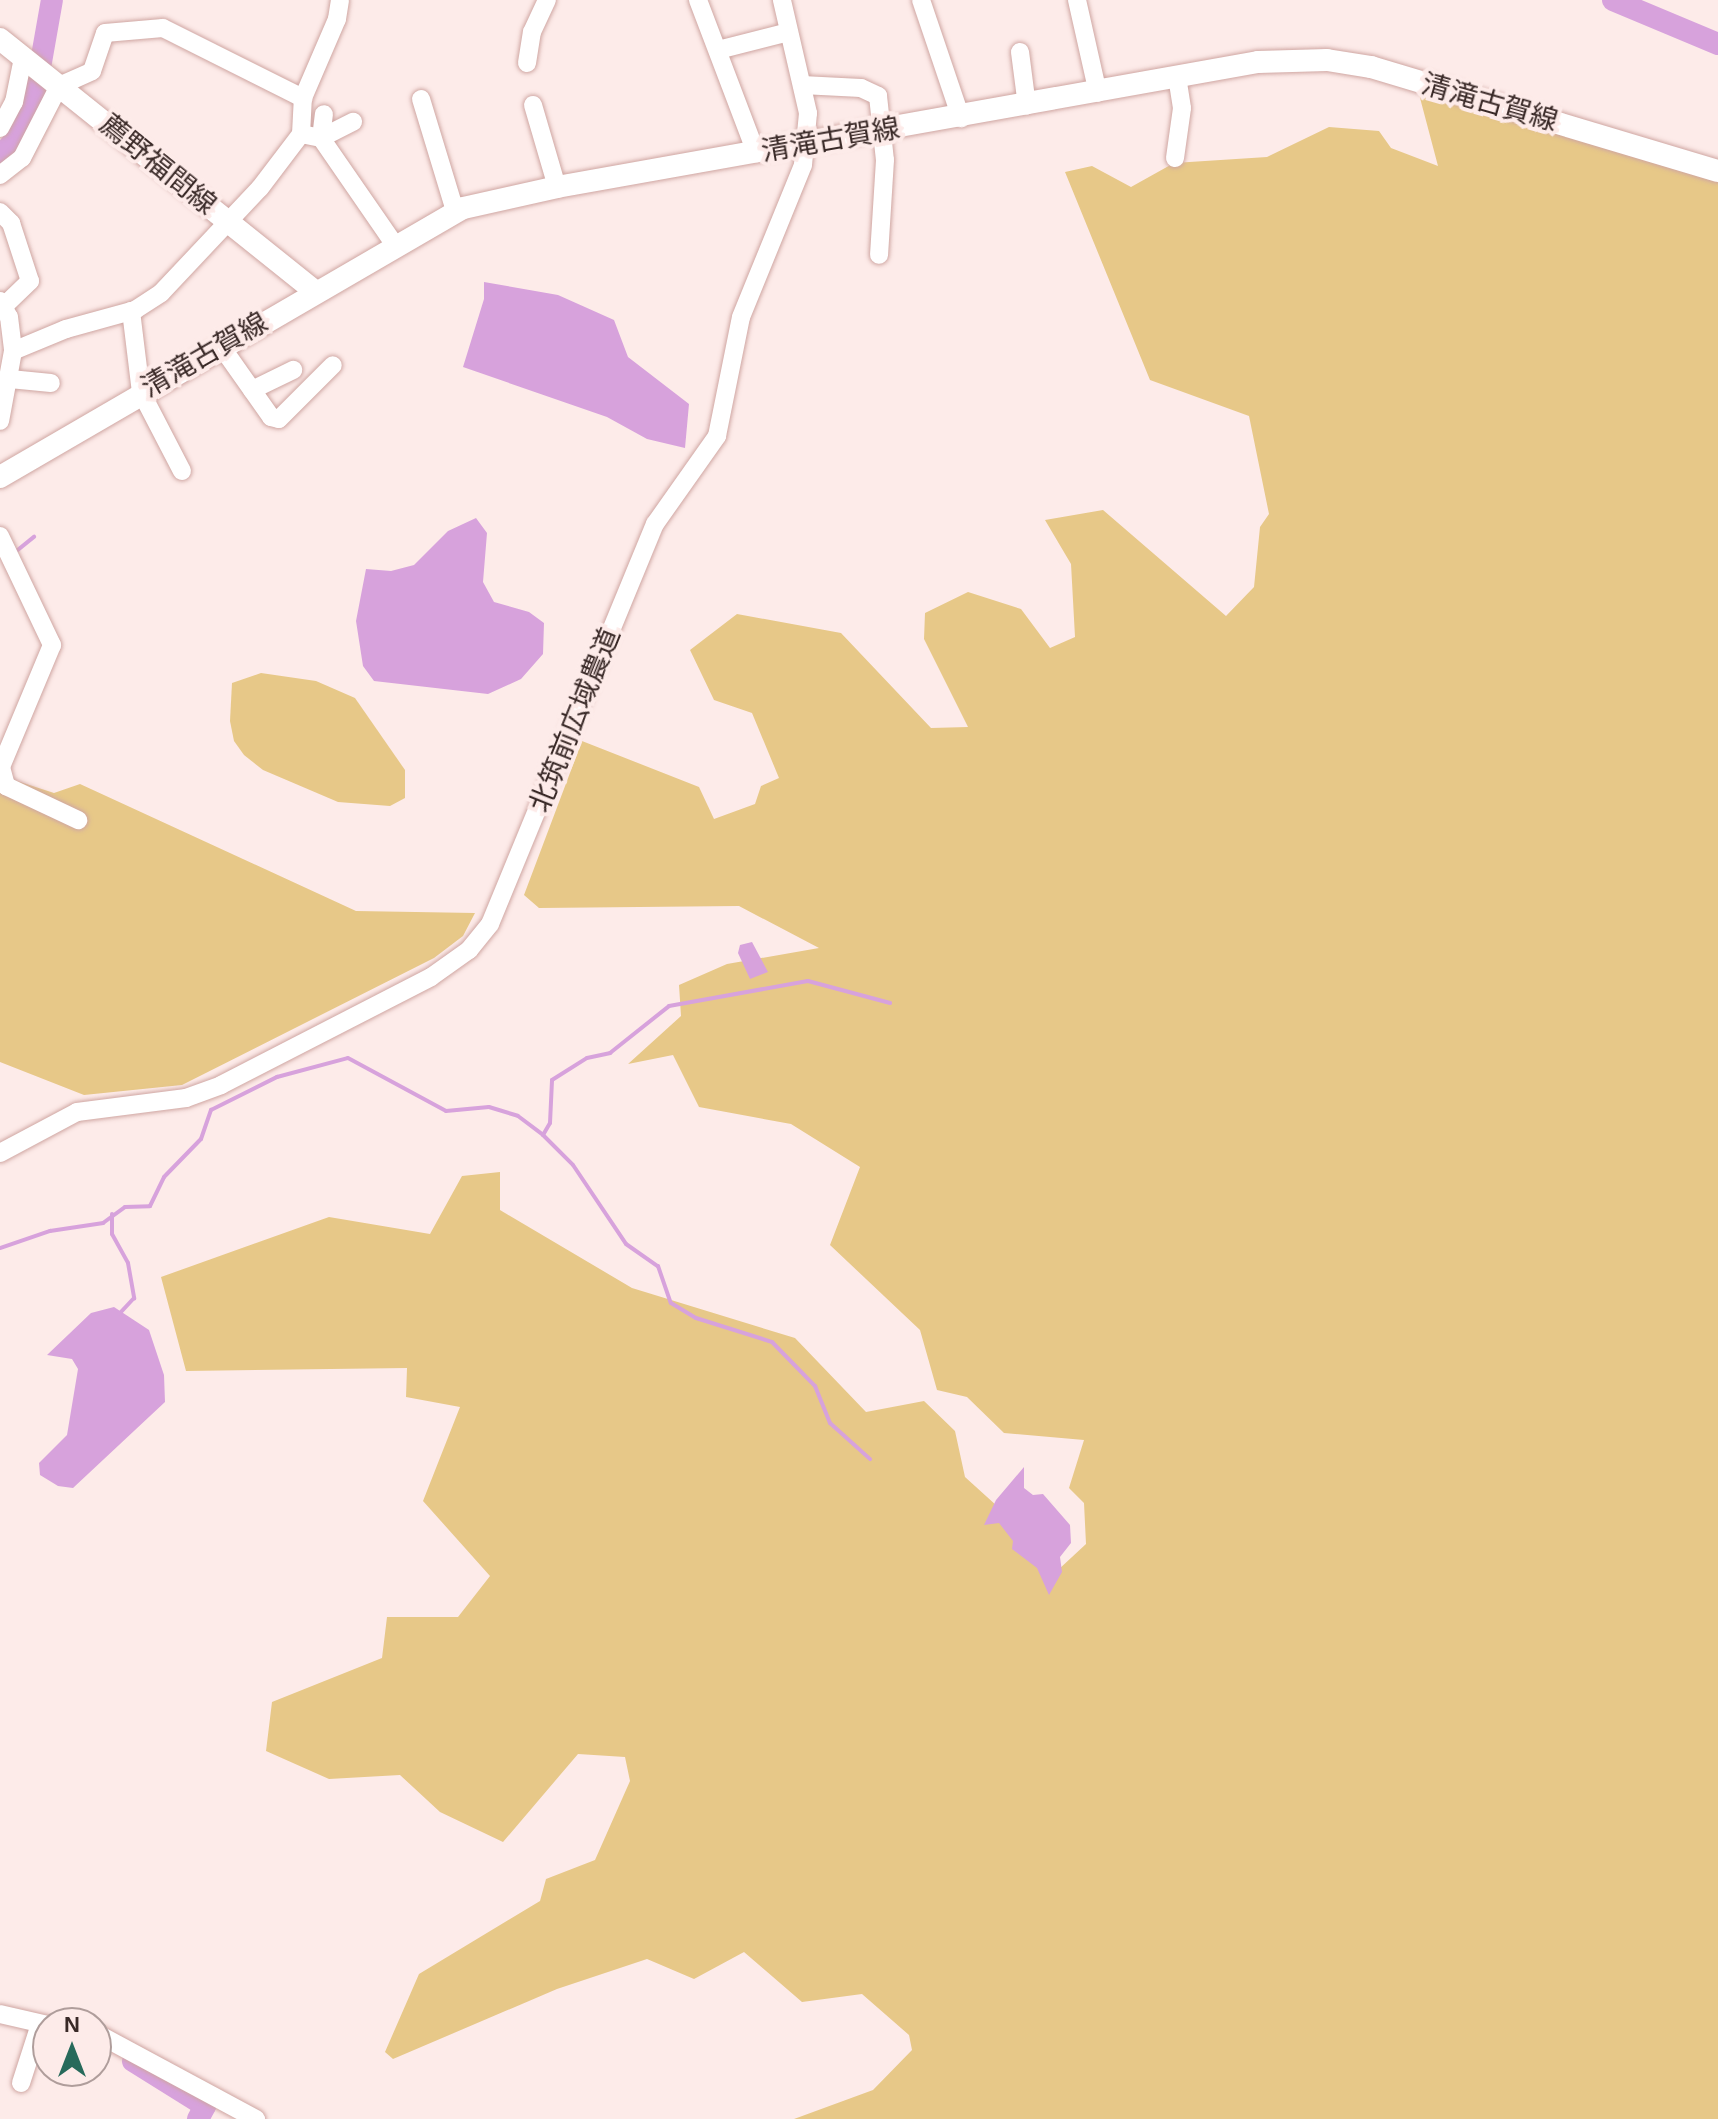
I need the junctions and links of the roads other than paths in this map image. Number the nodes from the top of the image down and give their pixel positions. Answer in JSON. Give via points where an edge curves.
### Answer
{"nodes":[{"id":1,"x":340,"y":0,"type":"edge"},
{"id":2,"x":547,"y":0,"type":"edge"},
{"id":3,"x":698,"y":0,"type":"edge"},
{"id":4,"x":782,"y":0,"type":"edge"},
{"id":5,"x":921,"y":0,"type":"edge"},
{"id":6,"x":1077,"y":0,"type":"edge"},
{"id":7,"x":789,"y":32,"type":"junction"},
{"id":8,"x":0,"y":39,"type":"edge"},
{"id":9,"x":718,"y":50,"type":"junction"},
{"id":10,"x":1020,"y":52,"type":"dead end"},
{"id":11,"x":23,"y":58,"type":"junction"},
{"id":12,"x":527,"y":63,"type":"dead end"},
{"id":13,"x":1177,"y":78,"type":"junction"},
{"id":14,"x":54,"y":82,"type":"junction"},
{"id":15,"x":802,"y":85,"type":"junction"},
{"id":16,"x":1098,"y":93,"type":"junction"},
{"id":17,"x":303,"y":98,"type":"junction"},
{"id":18,"x":421,"y":99,"type":"dead end"},
{"id":19,"x":533,"y":105,"type":"dead end"},
{"id":20,"x":1027,"y":106,"type":"junction"},
{"id":21,"x":324,"y":114,"type":"dead end"},
{"id":22,"x":961,"y":118,"type":"junction"},
{"id":23,"x":353,"y":122,"type":"dead end"},
{"id":24,"x":0,"y":128,"type":"edge"},
{"id":25,"x":883,"y":131,"type":"junction"},
{"id":26,"x":301,"y":134,"type":"junction"},
{"id":27,"x":321,"y":138,"type":"junction"},
{"id":28,"x":808,"y":143,"type":"junction"},
{"id":29,"x":756,"y":153,"type":"junction"},
{"id":30,"x":1175,"y":158,"type":"dead end"},
{"id":31,"x":1718,"y":171,"type":"edge"},
{"id":32,"x":0,"y":175,"type":"edge"},
{"id":33,"x":557,"y":187,"type":"junction"},
{"id":34,"x":455,"y":211,"type":"junction"},
{"id":35,"x":0,"y":212,"type":"edge"},
{"id":36,"x":229,"y":221,"type":"junction"},
{"id":37,"x":394,"y":244,"type":"junction"},
{"id":38,"x":879,"y":255,"type":"dead end"},
{"id":39,"x":315,"y":291,"type":"junction"},
{"id":40,"x":2,"y":303,"type":"edge"},
{"id":41,"x":131,"y":311,"type":"junction"},
{"id":42,"x":221,"y":346,"type":"junction"},
{"id":43,"x":13,"y":351,"type":"junction"},
{"id":44,"x":333,"y":365,"type":"dead end"},
{"id":45,"x":293,"y":370,"type":"dead end"},
{"id":46,"x":10,"y":379,"type":"junction"},
{"id":47,"x":51,"y":383,"type":"dead end"},
{"id":48,"x":252,"y":390,"type":"junction"},
{"id":49,"x":141,"y":392,"type":"junction"},
{"id":50,"x":0,"y":421,"type":"edge"},
{"id":51,"x":182,"y":471,"type":"dead end"},
{"id":52,"x":0,"y":477,"type":"edge"},
{"id":53,"x":0,"y":536,"type":"edge"},
{"id":54,"x":78,"y":820,"type":"dead end"},
{"id":55,"x":0,"y":1153,"type":"edge"},
{"id":56,"x":0,"y":2014,"type":"edge"},
{"id":57,"x":32,"y":2022,"type":"edge"},
{"id":58,"x":112,"y":2042,"type":"edge"},
{"id":59,"x":32,"y":2055,"type":"edge"},
{"id":60,"x":21,"y":2083,"type":"dead end"},
{"id":61,"x":256,"y":2119,"type":"edge"}],
"edges":[{"from":1,"to":17,"type":"street"},
{"from":2,"to":12,"type":"street","via":[[532,32]]},
{"from":3,"to":9,"type":"street"},
{"from":4,"to":7,"type":"street","name":"北筑前広域農道"},
{"from":5,"to":22,"type":"street"},
{"from":6,"to":16,"type":"street"},
{"from":7,"to":9,"type":"street"},
{"from":7,"to":15,"type":"street","name":"北筑前広域農道"},
{"from":8,"to":11,"type":"main road","name":"薦野福間線"},
{"from":9,"to":29,"type":"street"},
{"from":10,"to":20,"type":"street"},
{"from":11,"to":14,"type":"main road","name":"薦野福間線"},
{"from":11,"to":24,"type":"street","via":[[14,102]]},
{"from":13,"to":16,"type":"main road","name":"清滝古賀線"},
{"from":13,"to":30,"type":"street","via":[[1182,108]]},
{"from":13,"to":31,"type":"main road","name":"清滝古賀線","via":[[1258,62],[1347,62]]},
{"from":14,"to":17,"type":"street","via":[[92,71],[105,33],[163,28]]},
{"from":14,"to":32,"type":"street","via":[[22,158]]},
{"from":14,"to":36,"type":"main road","name":"薦野福間線"},
{"from":15,"to":25,"type":"street","via":[[861,88],[878,96]]},
{"from":15,"to":28,"type":"street","name":"北筑前広域農道"},
{"from":16,"to":20,"type":"main road","name":"清滝古賀線"},
{"from":17,"to":26,"type":"street"},
{"from":18,"to":34,"type":"street"},
{"from":19,"to":33,"type":"street"},
{"from":20,"to":22,"type":"main road","name":"清滝古賀線"},
{"from":21,"to":27,"type":"street"},
{"from":22,"to":25,"type":"main road","name":"清滝古賀線"},
{"from":23,"to":27,"type":"street"},
{"from":25,"to":28,"type":"main road","name":"清滝古賀線"},
{"from":25,"to":38,"type":"street"},
{"from":26,"to":27,"type":"street"},
{"from":26,"to":36,"type":"street"},
{"from":27,"to":37,"type":"street"},
{"from":28,"to":29,"type":"main road","name":"清滝古賀線"},
{"from":28,"to":55,"type":"street","name":"北筑前広域農道","via":[[741,317],[717,436],[655,524],[504,897],[482,936],[431,977],[214,1089],[186,1098],[77,1112]]},
{"from":29,"to":33,"type":"main road","name":"清滝古賀線"},
{"from":33,"to":34,"type":"main road","name":"清滝古賀線"},
{"from":34,"to":37,"type":"main road","name":"清滝古賀線"},
{"from":35,"to":40,"type":"street","via":[[11,223],[30,281]]},
{"from":36,"to":39,"type":"main road","name":"薦野福間線"},
{"from":36,"to":41,"type":"street","via":[[161,293]]},
{"from":37,"to":39,"type":"main road","name":"清滝古賀線"},
{"from":39,"to":42,"type":"main road","name":"清滝古賀線"},
{"from":40,"to":43,"type":"street"},
{"from":41,"to":43,"type":"street"},
{"from":41,"to":49,"type":"street"},
{"from":42,"to":48,"type":"street"},
{"from":42,"to":49,"type":"main road","name":"清滝古賀線"},
{"from":43,"to":46,"type":"street"},
{"from":44,"to":48,"type":"street","via":[[279,419],[271,417]]},
{"from":45,"to":48,"type":"street"},
{"from":46,"to":47,"type":"street"},
{"from":46,"to":50,"type":"street"},
{"from":49,"to":51,"type":"street"},
{"from":49,"to":52,"type":"main road","name":"清滝古賀線"},
{"from":53,"to":54,"type":"street","via":[[52,645],[1,767],[6,786]]},
{"from":56,"to":57,"type":"street"},
{"from":58,"to":61,"type":"street"},
{"from":59,"to":60,"type":"street"}]}
